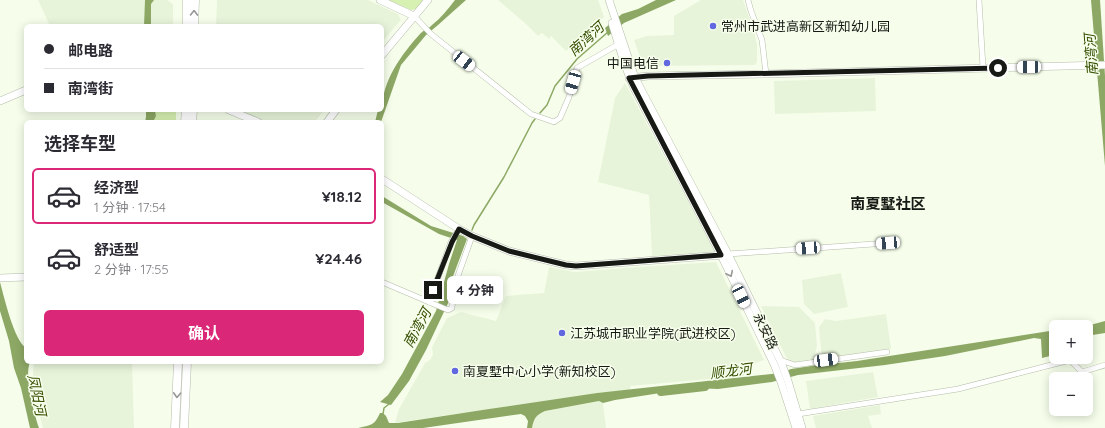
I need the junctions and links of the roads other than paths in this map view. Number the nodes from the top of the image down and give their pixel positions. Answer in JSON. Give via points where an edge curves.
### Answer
{"nodes":[{"id":1,"x":187,"y":0,"type":"edge"},
{"id":2,"x":195,"y":0,"type":"edge"},
{"id":3,"x":380,"y":0,"type":"edge"},
{"id":4,"x":428,"y":0,"type":"edge"},
{"id":5,"x":604,"y":0,"type":"edge"},
{"id":6,"x":609,"y":0,"type":"edge"},
{"id":7,"x":748,"y":0,"type":"edge"},
{"id":8,"x":979,"y":0,"type":"edge"},
{"id":9,"x":414,"y":16,"type":"junction"},
{"id":10,"x":613,"y":22,"type":"junction"},
{"id":11,"x":187,"y":24,"type":"edge"},
{"id":12,"x":194,"y":24,"type":"edge"},
{"id":13,"x":618,"y":39,"type":"junction"},
{"id":14,"x":384,"y":53,"type":"edge"},
{"id":15,"x":1105,"y":65,"type":"edge"},
{"id":16,"x":983,"y":68,"type":"junction"},
{"id":17,"x":766,"y":74,"type":"junction"},
{"id":18,"x":632,"y":78,"type":"junction"},
{"id":19,"x":24,"y":91,"type":"edge"},
{"id":20,"x":0,"y":101,"type":"edge"},
{"id":21,"x":234,"y":112,"type":"edge"},
{"id":22,"x":334,"y":112,"type":"edge"},
{"id":23,"x":253,"y":120,"type":"edge"},
{"id":24,"x":328,"y":120,"type":"edge"},
{"id":25,"x":384,"y":180,"type":"edge"},
{"id":26,"x":458,"y":230,"type":"junction"},
{"id":27,"x":472,"y":236,"type":"junction"},
{"id":28,"x":888,"y":243,"type":"dead end"},
{"id":29,"x":725,"y":254,"type":"junction"},
{"id":30,"x":24,"y":277,"type":"edge"},
{"id":31,"x":0,"y":278,"type":"edge"},
{"id":32,"x":384,"y":283,"type":"edge"},
{"id":33,"x":429,"y":302,"type":"junction"},
{"id":34,"x":887,"y":352,"type":"dead end"},
{"id":35,"x":778,"y":362,"type":"junction"},
{"id":36,"x":178,"y":364,"type":"edge"},
{"id":37,"x":187,"y":364,"type":"edge"},
{"id":38,"x":1105,"y":365,"type":"edge"},
{"id":39,"x":785,"y":382,"type":"junction"},
{"id":40,"x":798,"y":414,"type":"junction"},
{"id":41,"x":175,"y":428,"type":"edge"},
{"id":42,"x":184,"y":428,"type":"edge"},
{"id":43,"x":796,"y":428,"type":"edge"},
{"id":44,"x":802,"y":428,"type":"edge"}],
"edges":[{"from":1,"to":11,"type":"main road"},
{"from":12,"to":2,"type":"main road","one_way":true},
{"from":3,"to":9,"type":"street"},
{"from":4,"to":9,"type":"street"},
{"from":5,"to":10,"type":"street","name":"永安路"},
{"from":6,"to":10,"type":"street","name":"永安路"},
{"from":7,"to":17,"type":"street","via":[[762,40]]},
{"from":8,"to":16,"type":"street"},
{"from":9,"to":13,"type":"street","via":[[431,34],[531,114],[554,122],[560,118],[578,68]]},
{"from":9,"to":14,"type":"street"},
{"from":10,"to":13,"type":"street","name":"永安路"},
{"from":13,"to":18,"type":"street","name":"永安路"},
{"from":13,"to":18,"type":"street","name":"永安路"},
{"from":15,"to":16,"type":"street"},
{"from":16,"to":17,"type":"street"},
{"from":17,"to":18,"type":"street"},
{"from":18,"to":29,"type":"street","name":"永安路"},
{"from":19,"to":20,"type":"street"},
{"from":21,"to":23,"type":"street"},
{"from":22,"to":24,"type":"street"},
{"from":25,"to":26,"type":"street"},
{"from":26,"to":27,"type":"street"},
{"from":26,"to":33,"type":"street"},
{"from":27,"to":29,"type":"street","via":[[509,251],[576,266]]},
{"from":27,"to":33,"type":"street","via":[[454,287],[452,308],[448,310]]},
{"from":28,"to":29,"type":"street"},
{"from":29,"to":35,"type":"street","name":"永安路"},
{"from":30,"to":31,"type":"street"},
{"from":32,"to":33,"type":"street"},
{"from":34,"to":35,"type":"street","via":[[795,364]]},
{"from":35,"to":39,"type":"street","name":"永安路"},
{"from":36,"to":41,"type":"main road","one_way":true},
{"from":37,"to":42,"type":"main road"},
{"from":38,"to":40,"type":"street","via":[[1082,372],[1070,360],[958,389]]},
{"from":39,"to":40,"type":"street"},
{"from":39,"to":43,"type":"street"},
{"from":40,"to":44,"type":"street"}]}
